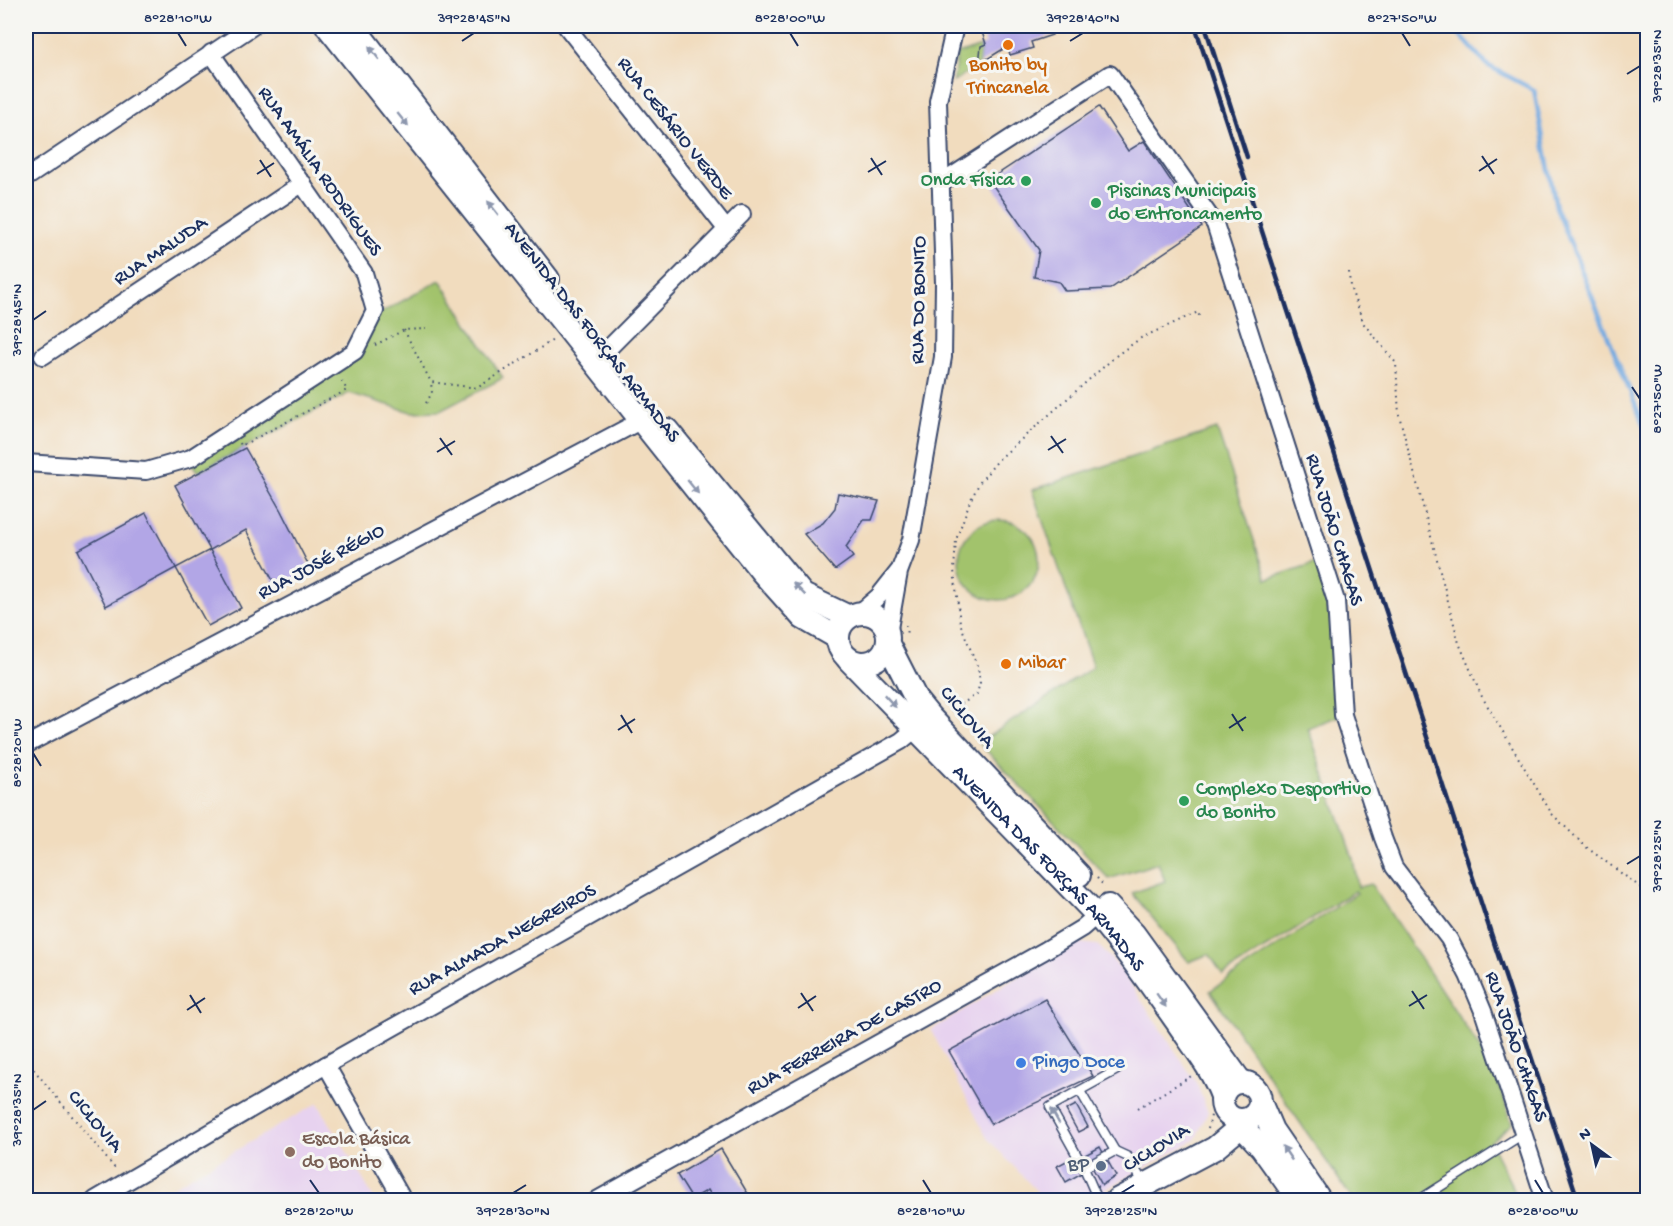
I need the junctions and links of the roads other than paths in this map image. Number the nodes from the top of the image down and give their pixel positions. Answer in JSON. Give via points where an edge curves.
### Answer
{"nodes":[{"id":1,"x":254,"y":26,"type":"edge"},
{"id":2,"x":327,"y":26,"type":"edge"},
{"id":3,"x":353,"y":26,"type":"edge"},
{"id":4,"x":566,"y":26,"type":"edge"},
{"id":5,"x":955,"y":26,"type":"edge"},
{"id":6,"x":211,"y":53,"type":"junction"},
{"id":7,"x":26,"y":178,"type":"edge"},
{"id":8,"x":303,"y":183,"type":"junction"},
{"id":9,"x":940,"y":184,"type":"junction"},
{"id":10,"x":742,"y":214,"type":"dead end"},
{"id":11,"x":727,"y":230,"type":"junction"},
{"id":12,"x":43,"y":356,"type":"dead end"},
{"id":13,"x":599,"y":358,"type":"junction"},
{"id":14,"x":640,"y":421,"type":"junction"},
{"id":15,"x":26,"y":463,"type":"edge"},
{"id":16,"x":899,"y":572,"type":"junction"},
{"id":17,"x":854,"y":615,"type":"junction"},
{"id":18,"x":838,"y":638,"type":"junction"},
{"id":19,"x":894,"y":641,"type":"junction"},
{"id":20,"x":848,"y":659,"type":"junction"},
{"id":21,"x":930,"y":720,"type":"junction"},
{"id":22,"x":26,"y":745,"type":"edge"},
{"id":23,"x":1106,"y":905,"type":"junction"},
{"id":24,"x":326,"y":1065,"type":"junction"},
{"id":25,"x":1117,"y":1070,"type":"dead end"},
{"id":26,"x":1080,"y":1090,"type":"junction"},
{"id":27,"x":1235,"y":1111,"type":"junction"},
{"id":28,"x":1524,"y":1134,"type":"junction"},
{"id":29,"x":1202,"y":1144,"type":"junction"},
{"id":30,"x":1115,"y":1151,"type":"junction"},
{"id":31,"x":1084,"y":1167,"type":"junction"},
{"id":32,"x":1144,"y":1185,"type":"junction"},
{"id":33,"x":95,"y":1200,"type":"edge"},
{"id":34,"x":403,"y":1200,"type":"edge"},
{"id":35,"x":597,"y":1200,"type":"edge"},
{"id":36,"x":1098,"y":1200,"type":"edge"},
{"id":37,"x":1117,"y":1200,"type":"edge"},
{"id":38,"x":1299,"y":1200,"type":"edge"},
{"id":39,"x":1320,"y":1200,"type":"edge"},
{"id":40,"x":1419,"y":1200,"type":"edge"},
{"id":41,"x":1545,"y":1200,"type":"edge"}],
"edges":[{"from":1,"to":6,"type":"street"},
{"from":2,"to":13,"type":"street","name":"AVENIDA DAS FORÇAS ARMADAS","one_way":true,"via":[[568,330]]},
{"from":13,"to":3,"type":"street","name":"AVENIDA DAS FORÇAS ARMADAS","one_way":true},
{"from":4,"to":11,"type":"street","name":"RUA CESÁRIO VERDE"},
{"from":5,"to":9,"type":"street","name":"RUA DO BONITO","via":[[938,101]]},
{"from":6,"to":7,"type":"street"},
{"from":6,"to":8,"type":"street","name":"RUA AMÁLIA RODRIGUES"},
{"from":8,"to":12,"type":"street","name":"RUA MALUDA"},
{"from":8,"to":15,"type":"street","name":"RUA AMÁLIA RODRIGUES","via":[[364,273],[375,311],[355,351],[191,458],[146,471]]},
{"from":9,"to":16,"type":"street","name":"RUA DO BONITO","via":[[943,357],[910,540]]},
{"from":9,"to":28,"type":"street","name":"RUA JOÃO CHAGAS","via":[[1110,74],[1215,224],[1336,601],[1343,715],[1383,838],[1394,867],[1449,939],[1468,975]]},
{"from":10,"to":11,"type":"street"},
{"from":11,"to":13,"type":"street"},
{"from":13,"to":14,"type":"street","name":"AVENIDA DAS FORÇAS ARMADAS"},
{"from":17,"to":13,"type":"street","name":"AVENIDA DAS FORÇAS ARMADAS","one_way":true,"via":[[803,596]]},
{"from":14,"to":18,"type":"street","name":"AVENIDA DAS FORÇAS ARMADAS","one_way":true,"via":[[760,572],[803,618]]},
{"from":14,"to":22,"type":"street","name":"RUA JOSÉ RÉGIO"},
{"from":16,"to":17,"type":"street","name":"RUA DO BONITO","via":[[879,596]]},
{"from":16,"to":19,"type":"street","name":"RUA DO BONITO"},
{"from":17,"to":18,"type":"street","via":[[839,630]]},
{"from":17,"to":19,"type":"street","via":[[874,616]]},
{"from":18,"to":20,"type":"street"},
{"from":19,"to":20,"type":"street","via":[[872,662]]},
{"from":19,"to":21,"type":"street","name":"AVENIDA DAS FORÇAS ARMADAS","via":[[917,701]]},
{"from":20,"to":21,"type":"street","name":"AVENIDA DAS FORÇAS ARMADAS","one_way":true},
{"from":21,"to":23,"type":"street","name":"AVENIDA DAS FORÇAS ARMADAS"},
{"from":21,"to":24,"type":"street","name":"RUA ALMADA NEGREIROS","via":[[880,753]]},
{"from":23,"to":27,"type":"street","name":"AVENIDA DAS FORÇAS ARMADAS","one_way":true,"via":[[1120,943]]},
{"from":23,"to":27,"type":"street","name":"AVENIDA DAS FORÇAS ARMADAS","via":[[1134,934],[1240,1082],[1229,1086]]},
{"from":23,"to":35,"type":"street","name":"RUA FERREIRA DE CASTRO","via":[[1082,928],[1044,951]]},
{"from":24,"to":33,"type":"street","name":"RUA ALMADA NEGREIROS"},
{"from":24,"to":34,"type":"street"},
{"from":25,"to":26,"type":"lane"},
{"from":26,"to":30,"type":"lane"},
{"from":31,"to":26,"type":"lane","one_way":true,"via":[[1050,1107]]},
{"from":27,"to":29,"type":"street","via":[[1211,1142]]},
{"from":27,"to":29,"type":"street","via":[[1215,1148]]},
{"from":27,"to":38,"type":"street","name":"AVENIDA DAS FORÇAS ARMADAS"},
{"from":39,"to":27,"type":"street","name":"AVENIDA DAS FORÇAS ARMADAS","one_way":true,"via":[[1272,1130]]},
{"from":28,"to":40,"type":"lane"},
{"from":28,"to":41,"type":"street","name":"RUA JOÃO CHAGAS"},
{"from":29,"to":32,"type":"street"},
{"from":30,"to":31,"type":"lane"},
{"from":30,"to":32,"type":"lane","via":[[1128,1157]]},
{"from":31,"to":36,"type":"lane"},
{"from":32,"to":37,"type":"street"}]}
